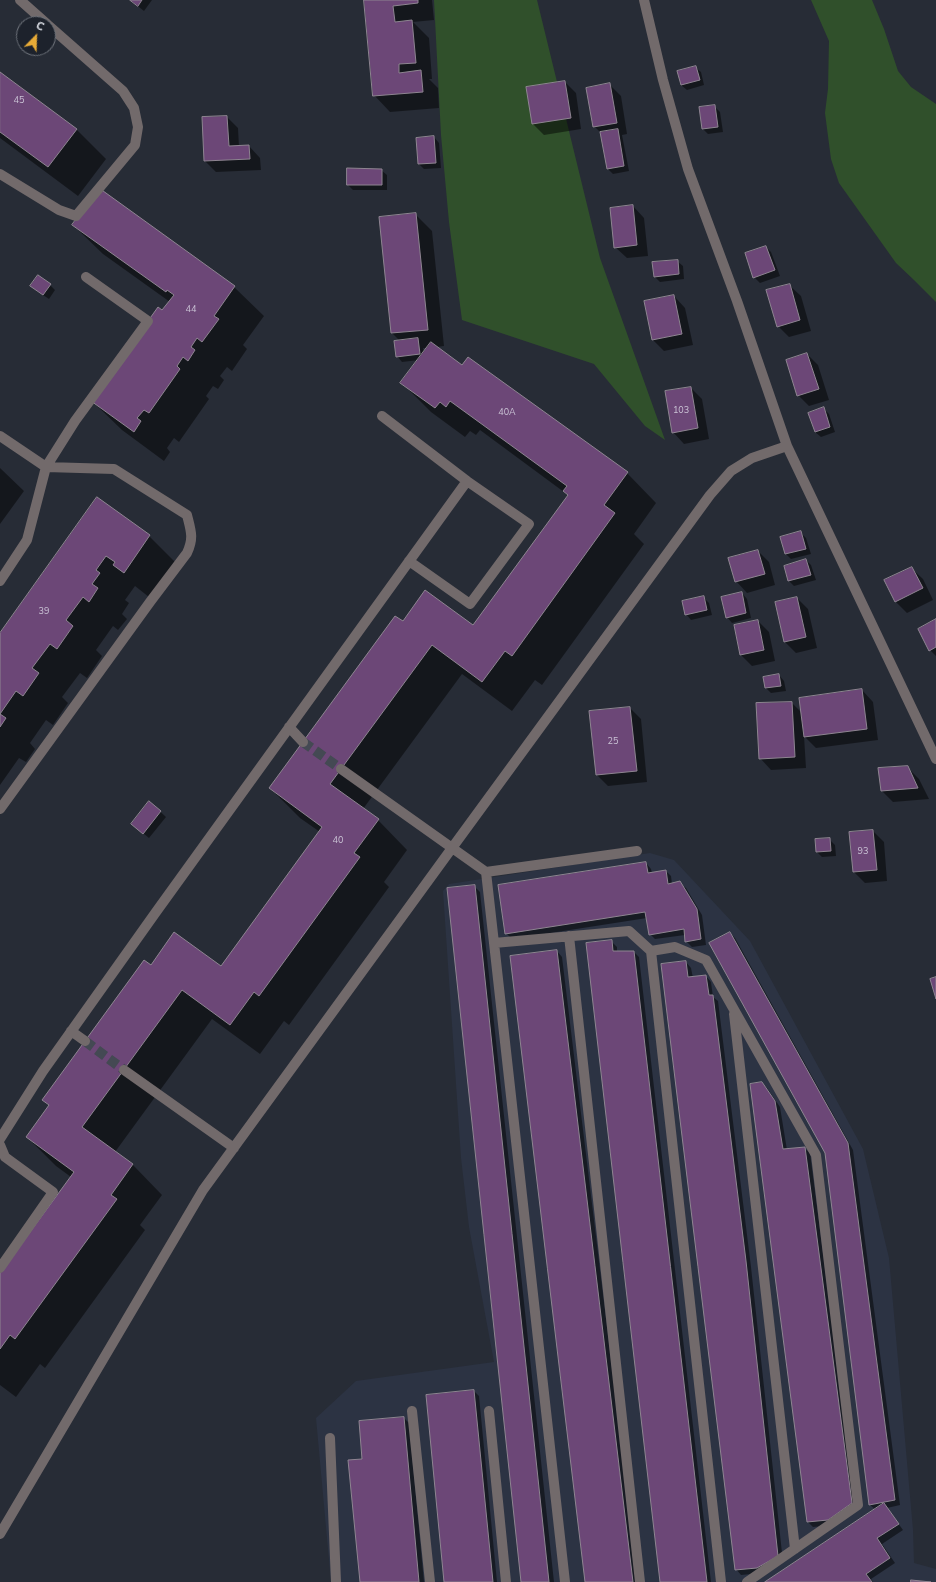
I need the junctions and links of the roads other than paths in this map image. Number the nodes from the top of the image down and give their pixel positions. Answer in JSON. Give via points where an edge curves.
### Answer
{"nodes":[{"id":1,"x":20,"y":0,"type":"edge"},
{"id":2,"x":644,"y":0,"type":"edge"},
{"id":3,"x":39,"y":16,"type":"edge"},
{"id":4,"x":56,"y":31,"type":"edge"},
{"id":5,"x":0,"y":174,"type":"edge"},
{"id":6,"x":86,"y":277,"type":"dead end"},
{"id":7,"x":382,"y":416,"type":"dead end"},
{"id":8,"x":0,"y":436,"type":"edge"},
{"id":9,"x":787,"y":446,"type":"junction"},
{"id":10,"x":46,"y":467,"type":"junction"},
{"id":11,"x":467,"y":481,"type":"junction"},
{"id":12,"x":409,"y":561,"type":"junction"},
{"id":13,"x":0,"y":581,"type":"edge"},
{"id":14,"x":289,"y":727,"type":"junction"},
{"id":15,"x":303,"y":742,"type":"tunnel mouth"},
{"id":16,"x":936,"y":759,"type":"edge"},
{"id":17,"x":341,"y":769,"type":"tunnel mouth"},
{"id":18,"x":0,"y":809,"type":"edge"},
{"id":19,"x":452,"y":848,"type":"junction"},
{"id":20,"x":637,"y":852,"type":"dead end"},
{"id":21,"x":486,"y":872,"type":"junction"},
{"id":22,"x":569,"y":936,"type":"junction"},
{"id":23,"x":494,"y":943,"type":"junction"},
{"id":24,"x":651,"y":951,"type":"junction"},
{"id":25,"x":733,"y":1009,"type":"junction"},
{"id":26,"x":71,"y":1031,"type":"junction"},
{"id":27,"x":85,"y":1041,"type":"tunnel mouth"},
{"id":28,"x":124,"y":1070,"type":"tunnel mouth"},
{"id":29,"x":0,"y":1139,"type":"edge"},
{"id":30,"x":0,"y":1145,"type":"edge"},
{"id":31,"x":234,"y":1148,"type":"junction"},
{"id":32,"x":0,"y":1268,"type":"edge"},
{"id":33,"x":412,"y":1411,"type":"dead end"},
{"id":34,"x":489,"y":1411,"type":"dead end"},
{"id":35,"x":330,"y":1438,"type":"dead end"},
{"id":36,"x":0,"y":1534,"type":"edge"},
{"id":37,"x":795,"y":1549,"type":"junction"},
{"id":38,"x":336,"y":1582,"type":"edge"},
{"id":39,"x":430,"y":1582,"type":"edge"},
{"id":40,"x":506,"y":1582,"type":"edge"},
{"id":41,"x":565,"y":1582,"type":"edge"},
{"id":42,"x":640,"y":1582,"type":"edge"},
{"id":43,"x":722,"y":1582,"type":"edge"},
{"id":44,"x":746,"y":1582,"type":"edge"}],
"edges":[{"from":1,"to":3,"type":"street"},
{"from":2,"to":9,"type":"street","via":[[688,169]]},
{"from":4,"to":5,"type":"street","via":[[123,91],[134,108],[138,127],[135,146],[76,216],[59,210]]},
{"from":6,"to":10,"type":"street","via":[[148,321],[75,421]]},
{"from":7,"to":11,"type":"street"},
{"from":8,"to":10,"type":"street"},
{"from":9,"to":16,"type":"street"},
{"from":9,"to":19,"type":"street","via":[[752,458],[731,471],[714,490]]},
{"from":10,"to":13,"type":"street","via":[[27,540]]},
{"from":10,"to":18,"type":"street","via":[[114,469],[187,515],[192,534],[191,544],[187,553]]},
{"from":11,"to":12,"type":"street"},
{"from":11,"to":12,"type":"street","via":[[529,524],[470,604]]},
{"from":12,"to":14,"type":"street"},
{"from":14,"to":15,"type":"street"},
{"from":14,"to":26,"type":"street"},
{"from":17,"to":19,"type":"street"},
{"from":19,"to":21,"type":"street"},
{"from":19,"to":31,"type":"street"},
{"from":20,"to":21,"type":"street"},
{"from":21,"to":23,"type":"street"},
{"from":22,"to":23,"type":"street"},
{"from":22,"to":24,"type":"street","via":[[629,930]]},
{"from":22,"to":42,"type":"street"},
{"from":23,"to":41,"type":"street"},
{"from":24,"to":25,"type":"street","via":[[676,947],[706,960]]},
{"from":24,"to":43,"type":"street"},
{"from":25,"to":37,"type":"street"},
{"from":25,"to":37,"type":"street","via":[[816,1155],[858,1505]]},
{"from":26,"to":27,"type":"street"},
{"from":26,"to":29,"type":"street"},
{"from":28,"to":31,"type":"street"},
{"from":30,"to":32,"type":"street","via":[[5,1157],[53,1192]]},
{"from":31,"to":36,"type":"street","via":[[203,1190]]},
{"from":33,"to":39,"type":"street"},
{"from":34,"to":40,"type":"street"},
{"from":35,"to":38,"type":"street"},
{"from":37,"to":44,"type":"street"}]}
